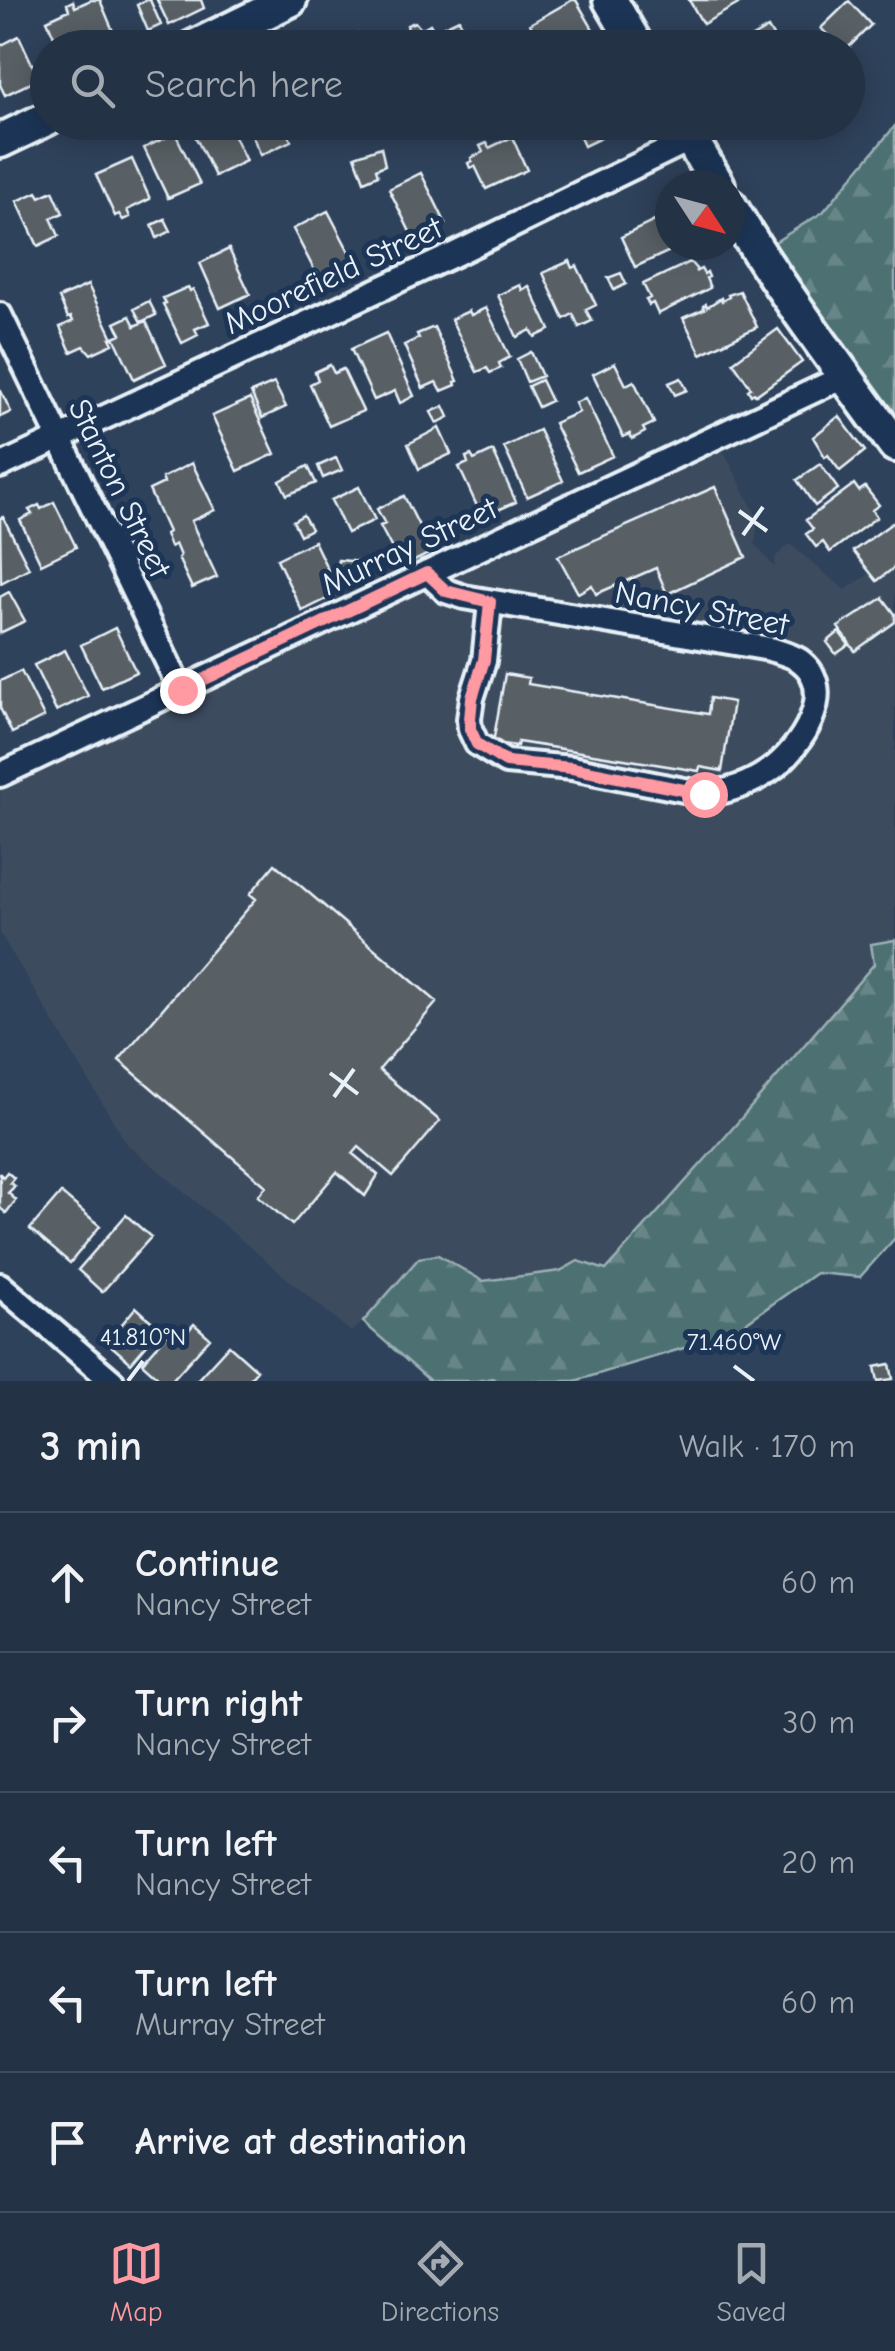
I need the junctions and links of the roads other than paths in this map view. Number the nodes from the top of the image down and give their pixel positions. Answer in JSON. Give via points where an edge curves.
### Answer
{"nodes":[{"id":1,"x":290,"y":0,"type":"edge"},
{"id":2,"x":610,"y":0,"type":"edge"},
{"id":3,"x":242,"y":10,"type":"edge"},
{"id":4,"x":216,"y":30,"type":"edge"},
{"id":5,"x":628,"y":30,"type":"edge"},
{"id":6,"x":30,"y":127,"type":"edge"},
{"id":7,"x":669,"y":140,"type":"edge"},
{"id":8,"x":691,"y":140,"type":"edge"},
{"id":9,"x":0,"y":141,"type":"edge"},
{"id":10,"x":709,"y":170,"type":"edge"},
{"id":11,"x":745,"y":230,"type":"edge"},
{"id":12,"x":0,"y":315,"type":"edge"},
{"id":13,"x":846,"y":376,"type":"junction"},
{"id":14,"x":60,"y":438,"type":"junction"},
{"id":15,"x":895,"y":445,"type":"edge"},
{"id":16,"x":0,"y":466,"type":"edge"},
{"id":17,"x":427,"y":573,"type":"junction"},
{"id":18,"x":490,"y":602,"type":"junction"},
{"id":19,"x":182,"y":690,"type":"junction"},
{"id":20,"x":0,"y":775,"type":"edge"},
{"id":21,"x":0,"y":1285,"type":"edge"},
{"id":22,"x":112,"y":1381,"type":"edge"}],
"edges":[{"from":1,"to":3,"type":"main road"},
{"from":2,"to":5,"type":"main road"},
{"from":3,"to":4,"type":"main road"},
{"from":6,"to":9,"type":"main road"},
{"from":7,"to":14,"type":"street","name":"Moorefield Street","via":[[451,256]]},
{"from":8,"to":10,"type":"main road"},
{"from":11,"to":13,"type":"main road"},
{"from":12,"to":14,"type":"street","name":"Stanton Street"},
{"from":13,"to":15,"type":"main road"},
{"from":13,"to":17,"type":"street","name":"Murray Street"},
{"from":14,"to":16,"type":"street","name":"Moorefield Street"},
{"from":14,"to":19,"type":"street","name":"Stanton Street"},
{"from":17,"to":18,"type":"street","name":"Nancy Street","via":[[446,591]]},
{"from":17,"to":19,"type":"street","name":"Murray Street"},
{"from":18,"to":18,"type":"street","name":"Nancy Street","via":[[770,649],[808,670],[817,693],[813,720],[773,769],[720,793],[506,762],[477,744],[470,729]]},
{"from":19,"to":20,"type":"street","name":"Murray Street"},
{"from":21,"to":22,"type":"street"}]}
